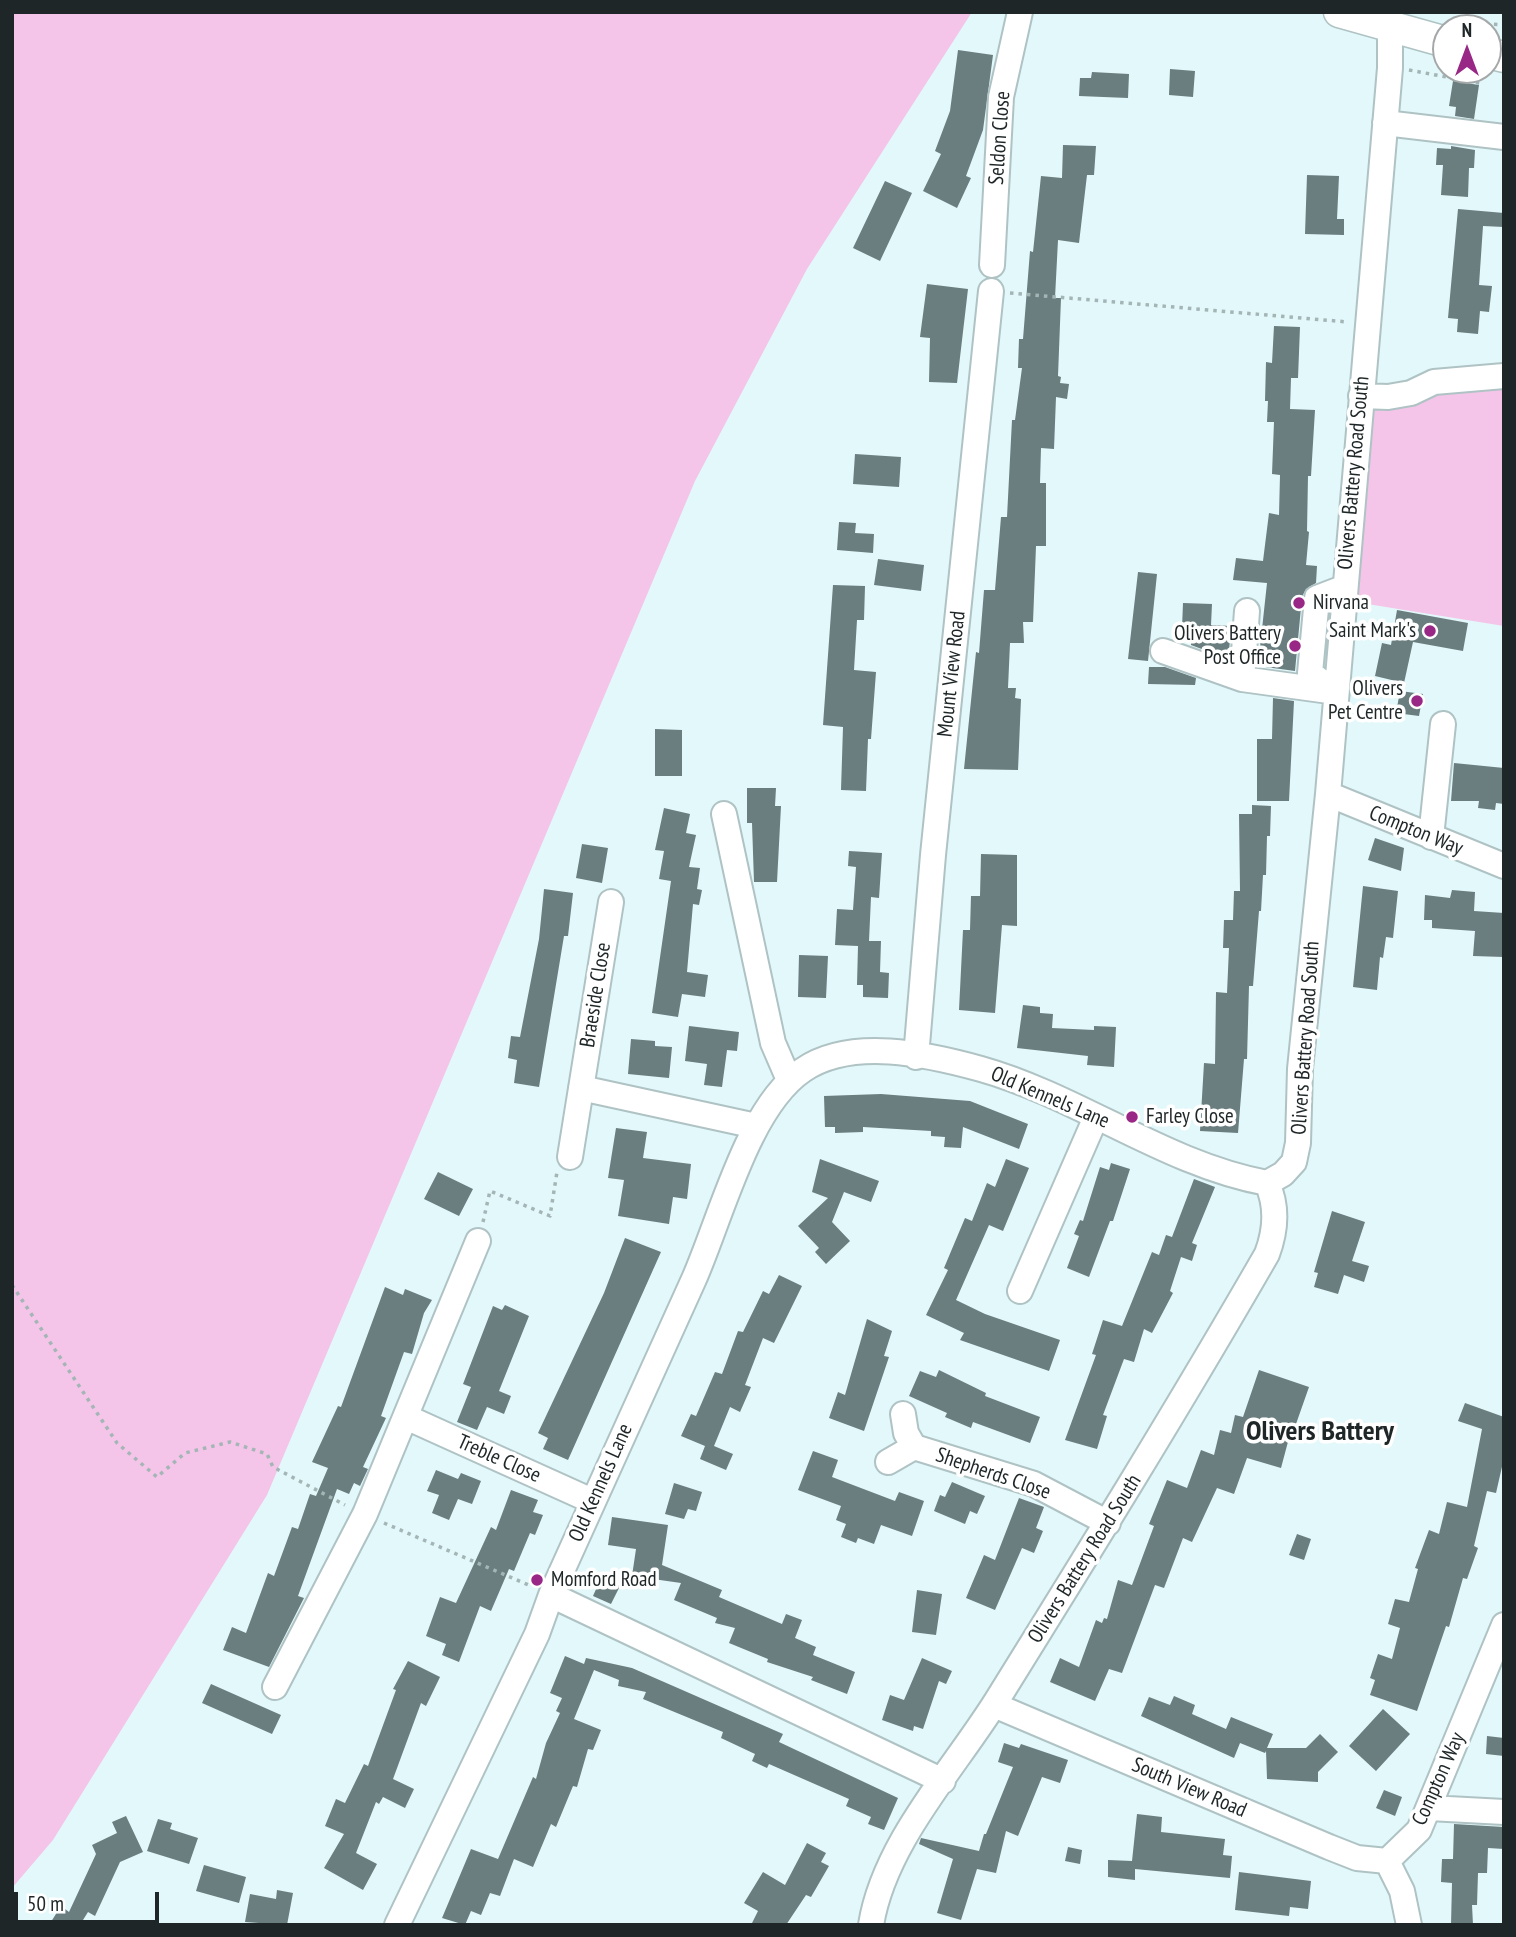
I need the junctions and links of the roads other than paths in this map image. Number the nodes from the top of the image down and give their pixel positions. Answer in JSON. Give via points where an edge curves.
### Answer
{"nodes":[{"id":1,"x":1020,"y":12,"type":"edge"},
{"id":2,"x":1339,"y":12,"type":"edge"},
{"id":3,"x":1390,"y":27,"type":"junction"},
{"id":4,"x":1432,"y":31,"type":"edge"},
{"id":5,"x":1385,"y":123,"type":"junction"},
{"id":6,"x":1504,"y":137,"type":"edge"},
{"id":7,"x":992,"y":265,"type":"dead end"},
{"id":8,"x":991,"y":291,"type":"road end"},
{"id":9,"x":1504,"y":376,"type":"edge"},
{"id":10,"x":1361,"y":396,"type":"junction"},
{"id":11,"x":1247,"y":611,"type":"dead end"},
{"id":12,"x":1163,"y":651,"type":"dead end"},
{"id":13,"x":1242,"y":679,"type":"junction"},
{"id":14,"x":1336,"y":692,"type":"junction"},
{"id":15,"x":1443,"y":724,"type":"dead end"},
{"id":16,"x":1328,"y":794,"type":"junction"},
{"id":17,"x":724,"y":814,"type":"dead end"},
{"id":18,"x":1430,"y":837,"type":"junction"},
{"id":19,"x":1504,"y":866,"type":"edge"},
{"id":20,"x":611,"y":902,"type":"dead end"},
{"id":21,"x":916,"y":1057,"type":"junction"},
{"id":22,"x":789,"y":1080,"type":"junction"},
{"id":23,"x":580,"y":1088,"type":"junction"},
{"id":24,"x":1096,"y":1117,"type":"junction"},
{"id":25,"x":756,"y":1126,"type":"junction"},
{"id":26,"x":569,"y":1157,"type":"road end"},
{"id":27,"x":1267,"y":1183,"type":"junction"},
{"id":28,"x":478,"y":1241,"type":"road end"},
{"id":29,"x":1020,"y":1291,"type":"dead end"},
{"id":30,"x":903,"y":1414,"type":"dead end"},
{"id":31,"x":406,"y":1417,"type":"junction"},
{"id":32,"x":914,"y":1447,"type":"junction"},
{"id":33,"x":888,"y":1462,"type":"dead end"},
{"id":34,"x":592,"y":1501,"type":"junction"},
{"id":35,"x":1108,"y":1523,"type":"junction"},
{"id":36,"x":551,"y":1595,"type":"junction"},
{"id":37,"x":1504,"y":1625,"type":"edge"},
{"id":38,"x":275,"y":1688,"type":"dead end"},
{"id":39,"x":994,"y":1705,"type":"junction"},
{"id":40,"x":943,"y":1781,"type":"junction"},
{"id":41,"x":1429,"y":1808,"type":"junction"},
{"id":42,"x":1504,"y":1812,"type":"edge"},
{"id":43,"x":1387,"y":1861,"type":"junction"},
{"id":44,"x":397,"y":1925,"type":"edge"},
{"id":45,"x":871,"y":1925,"type":"edge"},
{"id":46,"x":1409,"y":1925,"type":"edge"}],
"edges":[{"from":1,"to":7,"type":"street","name":"Seldon Close","via":[[1001,97]]},
{"from":2,"to":3,"type":"main road"},
{"from":3,"to":4,"type":"main road"},
{"from":3,"to":5,"type":"street","name":"Olivers Battery Road South"},
{"from":5,"to":6,"type":"street"},
{"from":5,"to":10,"type":"street","name":"Olivers Battery Road South"},
{"from":8,"to":21,"type":"street","name":"Mount View Road"},
{"from":9,"to":10,"type":"street","via":[[1434,382],[1388,397]]},
{"from":10,"to":14,"type":"street","name":"Olivers Battery Road South"},
{"from":11,"to":13,"type":"street"},
{"from":12,"to":13,"type":"street"},
{"from":13,"to":14,"type":"street"},
{"from":14,"to":16,"type":"street","name":"Olivers Battery Road South"},
{"from":15,"to":18,"type":"street"},
{"from":16,"to":18,"type":"street","name":"Compton Way"},
{"from":16,"to":27,"type":"street","name":"Olivers Battery Road South","via":[[1300,1069],[1298,1143],[1294,1162]]},
{"from":17,"to":22,"type":"street","via":[[773,1043]]},
{"from":18,"to":19,"type":"street","name":"Compton Way"},
{"from":20,"to":23,"type":"street","name":"Braeside Close"},
{"from":21,"to":22,"type":"street","name":"Old Kennels Lane","via":[[876,1049],[844,1052],[824,1058]]},
{"from":21,"to":24,"type":"street","name":"Old Kennels Lane","via":[[981,1069]]},
{"from":22,"to":25,"type":"street","name":"Old Kennels Lane"},
{"from":23,"to":25,"type":"street"},
{"from":23,"to":26,"type":"street","name":"Braeside Close"},
{"from":24,"to":27,"type":"street","name":"Old Kennels Lane","via":[[1212,1168]]},
{"from":24,"to":29,"type":"street"},
{"from":25,"to":34,"type":"street","name":"Old Kennels Lane","via":[[695,1276]]},
{"from":27,"to":35,"type":"street","name":"Olivers Battery Road South","via":[[1275,1217],[1267,1254]]},
{"from":28,"to":31,"type":"street"},
{"from":30,"to":32,"type":"street","name":"Shepherds Close"},
{"from":31,"to":34,"type":"street","name":"Treble Close"},
{"from":31,"to":38,"type":"street","via":[[365,1514]]},
{"from":32,"to":33,"type":"street","name":"Shepherds Close"},
{"from":32,"to":35,"type":"street","name":"Shepherds Close","via":[[1034,1484]]},
{"from":34,"to":36,"type":"street","name":"Old Kennels Lane"},
{"from":35,"to":39,"type":"street","name":"Olivers Battery Road South"},
{"from":36,"to":40,"type":"street"},
{"from":36,"to":44,"type":"street","name":"Old Kennels Lane","via":[[537,1634]]},
{"from":37,"to":41,"type":"street","name":"Compton Way"},
{"from":39,"to":40,"type":"street","name":"Olivers Battery Road South"},
{"from":39,"to":43,"type":"street","name":"South View Road","via":[[1329,1847],[1357,1858]]},
{"from":40,"to":45,"type":"street","name":"Olivers Battery Road South","via":[[882,1880]]},
{"from":41,"to":42,"type":"street"},
{"from":41,"to":43,"type":"street","name":"Compton Way","via":[[1419,1830]]},
{"from":43,"to":46,"type":"street","via":[[1402,1891]]}]}
